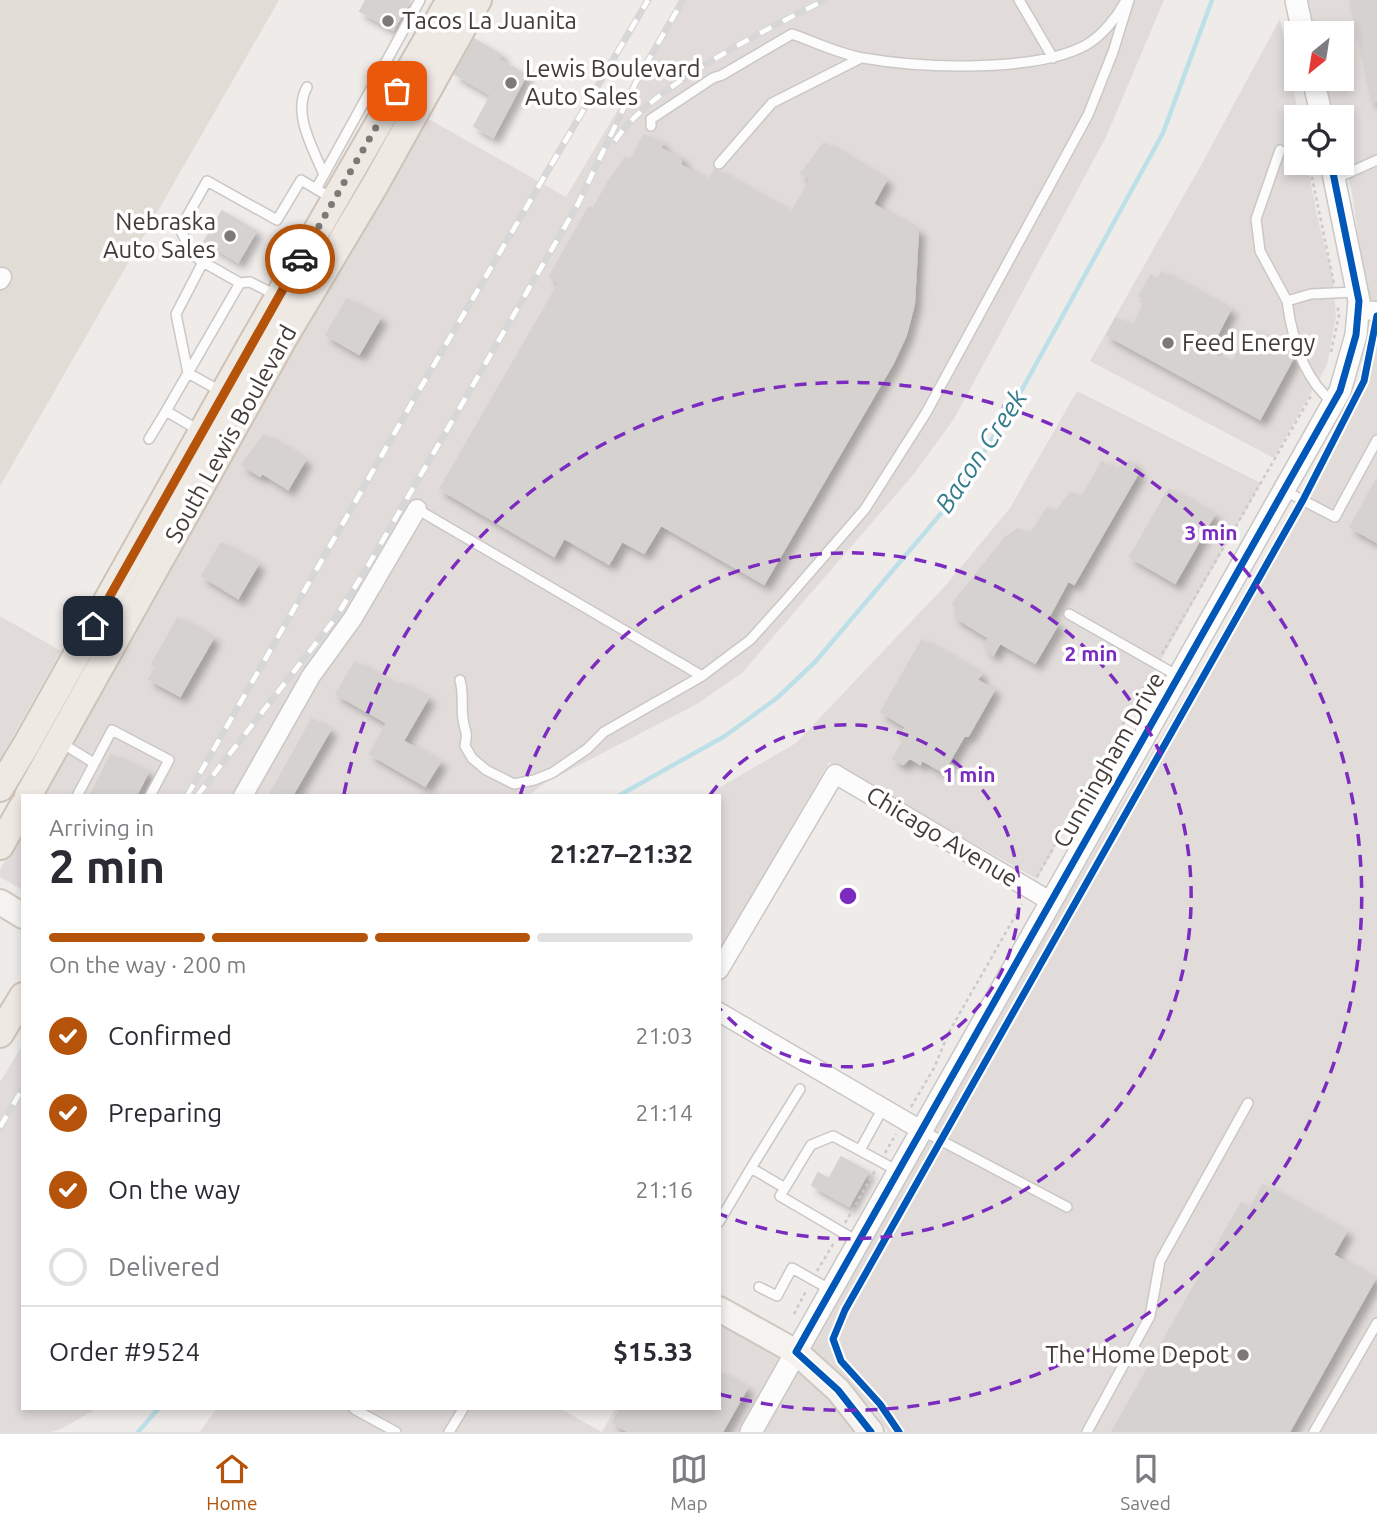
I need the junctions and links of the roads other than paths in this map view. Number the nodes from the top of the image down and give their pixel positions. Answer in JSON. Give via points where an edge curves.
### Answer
{"nodes":[{"id":1,"x":420,"y":0,"type":"edge"},
{"id":2,"x":478,"y":0,"type":"edge"},
{"id":3,"x":1019,"y":0,"type":"edge"},
{"id":4,"x":1128,"y":0,"type":"edge"},
{"id":5,"x":1296,"y":0,"type":"edge"},
{"id":6,"x":448,"y":1,"type":"edge"},
{"id":7,"x":1300,"y":21,"type":"edge"},
{"id":8,"x":412,"y":41,"type":"junction"},
{"id":9,"x":861,"y":58,"type":"junction"},
{"id":10,"x":1053,"y":58,"type":"junction"},
{"id":11,"x":307,"y":87,"type":"dead end"},
{"id":12,"x":651,"y":126,"type":"dead end"},
{"id":13,"x":1280,"y":150,"type":"dead end"},
{"id":14,"x":1377,"y":160,"type":"edge"},
{"id":15,"x":719,"y":164,"type":"dead end"},
{"id":16,"x":1354,"y":166,"type":"edge"},
{"id":17,"x":324,"y":175,"type":"junction"},
{"id":18,"x":1334,"y":175,"type":"edge"},
{"id":19,"x":325,"y":194,"type":"junction"},
{"id":20,"x":203,"y":262,"type":"junction"},
{"id":21,"x":240,"y":283,"type":"junction"},
{"id":22,"x":278,"y":297,"type":"junction"},
{"id":23,"x":1287,"y":301,"type":"junction"},
{"id":24,"x":1364,"y":304,"type":"edge"},
{"id":25,"x":188,"y":373,"type":"junction"},
{"id":26,"x":224,"y":393,"type":"junction"},
{"id":27,"x":1334,"y":403,"type":"junction"},
{"id":28,"x":166,"y":411,"type":"junction"},
{"id":29,"x":202,"y":432,"type":"junction"},
{"id":30,"x":149,"y":439,"type":"dead end"},
{"id":31,"x":1377,"y":440,"type":"edge"},
{"id":32,"x":1284,"y":490,"type":"junction"},
{"id":33,"x":417,"y":509,"type":"joint"},
{"id":34,"x":1069,"y":614,"type":"dead end"},
{"id":35,"x":702,"y":676,"type":"junction"},
{"id":36,"x":1178,"y":676,"type":"junction"},
{"id":37,"x":460,"y":680,"type":"dead end"},
{"id":38,"x":59,"y":741,"type":"junction"},
{"id":39,"x":94,"y":763,"type":"junction"},
{"id":40,"x":0,"y":788,"type":"edge"},
{"id":41,"x":29,"y":794,"type":"edge"},
{"id":42,"x":78,"y":794,"type":"edge"},
{"id":43,"x":151,"y":794,"type":"edge"},
{"id":44,"x":244,"y":794,"type":"edge"},
{"id":45,"x":21,"y":809,"type":"edge"},
{"id":46,"x":0,"y":846,"type":"edge"},
{"id":47,"x":1050,"y":901,"type":"junction"},
{"id":48,"x":0,"y":902,"type":"edge"},
{"id":49,"x":21,"y":915,"type":"edge"},
{"id":50,"x":721,"y":967,"type":"edge"},
{"id":51,"x":21,"y":999,"type":"edge"},
{"id":52,"x":721,"y":1013,"type":"edge"},
{"id":53,"x":0,"y":1034,"type":"edge"},
{"id":54,"x":800,"y":1089,"type":"dead end"},
{"id":55,"x":1248,"y":1103,"type":"dead end"},
{"id":56,"x":883,"y":1108,"type":"junction"},
{"id":57,"x":912,"y":1125,"type":"junction"},
{"id":58,"x":860,"y":1150,"type":"junction"},
{"id":59,"x":890,"y":1166,"type":"junction"},
{"id":60,"x":751,"y":1168,"type":"junction"},
{"id":61,"x":785,"y":1188,"type":"junction"},
{"id":62,"x":1067,"y":1207,"type":"dead end"},
{"id":63,"x":721,"y":1219,"type":"edge"},
{"id":64,"x":850,"y":1236,"type":"junction"},
{"id":65,"x":822,"y":1285,"type":"junction"},
{"id":66,"x":759,"y":1287,"type":"dead end"},
{"id":67,"x":721,"y":1310,"type":"edge"},
{"id":68,"x":1377,"y":1323,"type":"edge"},
{"id":69,"x":796,"y":1352,"type":"junction"},
{"id":70,"x":356,"y":1410,"type":"edge"},
{"id":71,"x":462,"y":1410,"type":"edge"},
{"id":72,"x":396,"y":1432,"type":"edge"},
{"id":73,"x":449,"y":1432,"type":"edge"},
{"id":74,"x":751,"y":1432,"type":"edge"},
{"id":75,"x":871,"y":1432,"type":"edge"},
{"id":76,"x":1087,"y":1432,"type":"edge"},
{"id":77,"x":1314,"y":1432,"type":"edge"}],
"edges":[{"from":1,"to":8,"type":"lane"},
{"from":2,"to":38,"type":"main road","name":"South Lewis Boulevard"},
{"from":3,"to":10,"type":"lane"},
{"from":4,"to":10,"type":"lane","via":[[1089,43]]},
{"from":4,"to":35,"type":"lane","via":[[1088,115],[926,413],[866,509],[750,640]]},
{"from":5,"to":7,"type":"street"},
{"from":6,"to":8,"type":"main road","name":"South Lewis Boulevard"},
{"from":8,"to":17,"type":"lane"},
{"from":8,"to":19,"type":"main road","name":"South Lewis Boulevard"},
{"from":9,"to":10,"type":"lane","via":[[944,66]]},
{"from":9,"to":12,"type":"lane","via":[[792,34],[713,78],[651,119]]},
{"from":9,"to":15,"type":"lane","via":[[772,103]]},
{"from":11,"to":17,"type":"lane","via":[[301,97],[301,114]]},
{"from":13,"to":23,"type":"lane","via":[[1256,219],[1260,251]]},
{"from":14,"to":16,"type":"lane"},
{"from":17,"to":19,"type":"lane"},
{"from":18,"to":24,"type":"street","name":"Cunningham Drive"},
{"from":19,"to":20,"type":"lane","via":[[301,180],[277,220],[207,181],[180,229],[193,255]]},
{"from":19,"to":22,"type":"main road","name":"South Lewis Boulevard"},
{"from":20,"to":21,"type":"lane"},
{"from":20,"to":25,"type":"lane","via":[[176,314]]},
{"from":21,"to":22,"type":"lane","via":[[250,282]]},
{"from":21,"to":25,"type":"lane"},
{"from":22,"to":26,"type":"main road","name":"South Lewis Boulevard"},
{"from":23,"to":24,"type":"lane","via":[[1335,293]]},
{"from":23,"to":27,"type":"lane","via":[[1290,327],[1309,378]]},
{"from":24,"to":27,"type":"street","name":"Cunningham Drive","via":[[1351,360]]},
{"from":25,"to":26,"type":"lane"},
{"from":25,"to":28,"type":"lane"},
{"from":26,"to":29,"type":"main road","name":"South Lewis Boulevard"},
{"from":27,"to":32,"type":"street","name":"Cunningham Drive"},
{"from":28,"to":29,"type":"lane"},
{"from":28,"to":30,"type":"lane"},
{"from":29,"to":40,"type":"main road","name":"South Lewis Boulevard"},
{"from":31,"to":32,"type":"lane","via":[[1335,517]]},
{"from":32,"to":36,"type":"street","name":"Cunningham Drive"},
{"from":33,"to":35,"type":"lane"},
{"from":33,"to":44,"type":"street","via":[[354,618],[311,677]]},
{"from":34,"to":36,"type":"lane"},
{"from":35,"to":37,"type":"lane","via":[[604,732],[552,773],[514,784],[486,770],[465,746],[468,732]]},
{"from":36,"to":47,"type":"street","name":"Cunningham Drive"},
{"from":38,"to":39,"type":"lane"},
{"from":38,"to":41,"type":"main road","name":"South Lewis Boulevard"},
{"from":39,"to":42,"type":"lane"},
{"from":39,"to":43,"type":"lane","via":[[112,730],[169,760]]},
{"from":45,"to":46,"type":"main road"},
{"from":47,"to":50,"type":"street","name":"Chicago Avenue","via":[[835,774]]},
{"from":47,"to":57,"type":"street","name":"Cunningham Drive"},
{"from":48,"to":49,"type":"main road"},
{"from":51,"to":53,"type":"main road"},
{"from":52,"to":56,"type":"street"},
{"from":54,"to":60,"type":"lane"},
{"from":55,"to":76,"type":"lane","via":[[1160,1261],[1150,1316]]},
{"from":56,"to":57,"type":"street"},
{"from":56,"to":58,"type":"lane"},
{"from":57,"to":59,"type":"street","name":"Cunningham Drive"},
{"from":57,"to":62,"type":"lane"},
{"from":58,"to":59,"type":"lane"},
{"from":58,"to":61,"type":"lane","via":[[833,1136],[811,1145]]},
{"from":59,"to":64,"type":"street","name":"Cunningham Drive"},
{"from":60,"to":61,"type":"lane"},
{"from":60,"to":63,"type":"lane"},
{"from":61,"to":64,"type":"lane","via":[[780,1196]]},
{"from":64,"to":65,"type":"street","name":"Cunningham Drive"},
{"from":65,"to":66,"type":"lane","via":[[792,1268],[777,1296]]},
{"from":65,"to":69,"type":"street","name":"Cunningham Drive"},
{"from":67,"to":69,"type":"main road"},
{"from":68,"to":77,"type":"lane"},
{"from":69,"to":74,"type":"street","name":"Cunningham Drive"},
{"from":69,"to":75,"type":"main road","via":[[838,1390]]},
{"from":70,"to":72,"type":"lane"},
{"from":71,"to":73,"type":"lane"}]}
